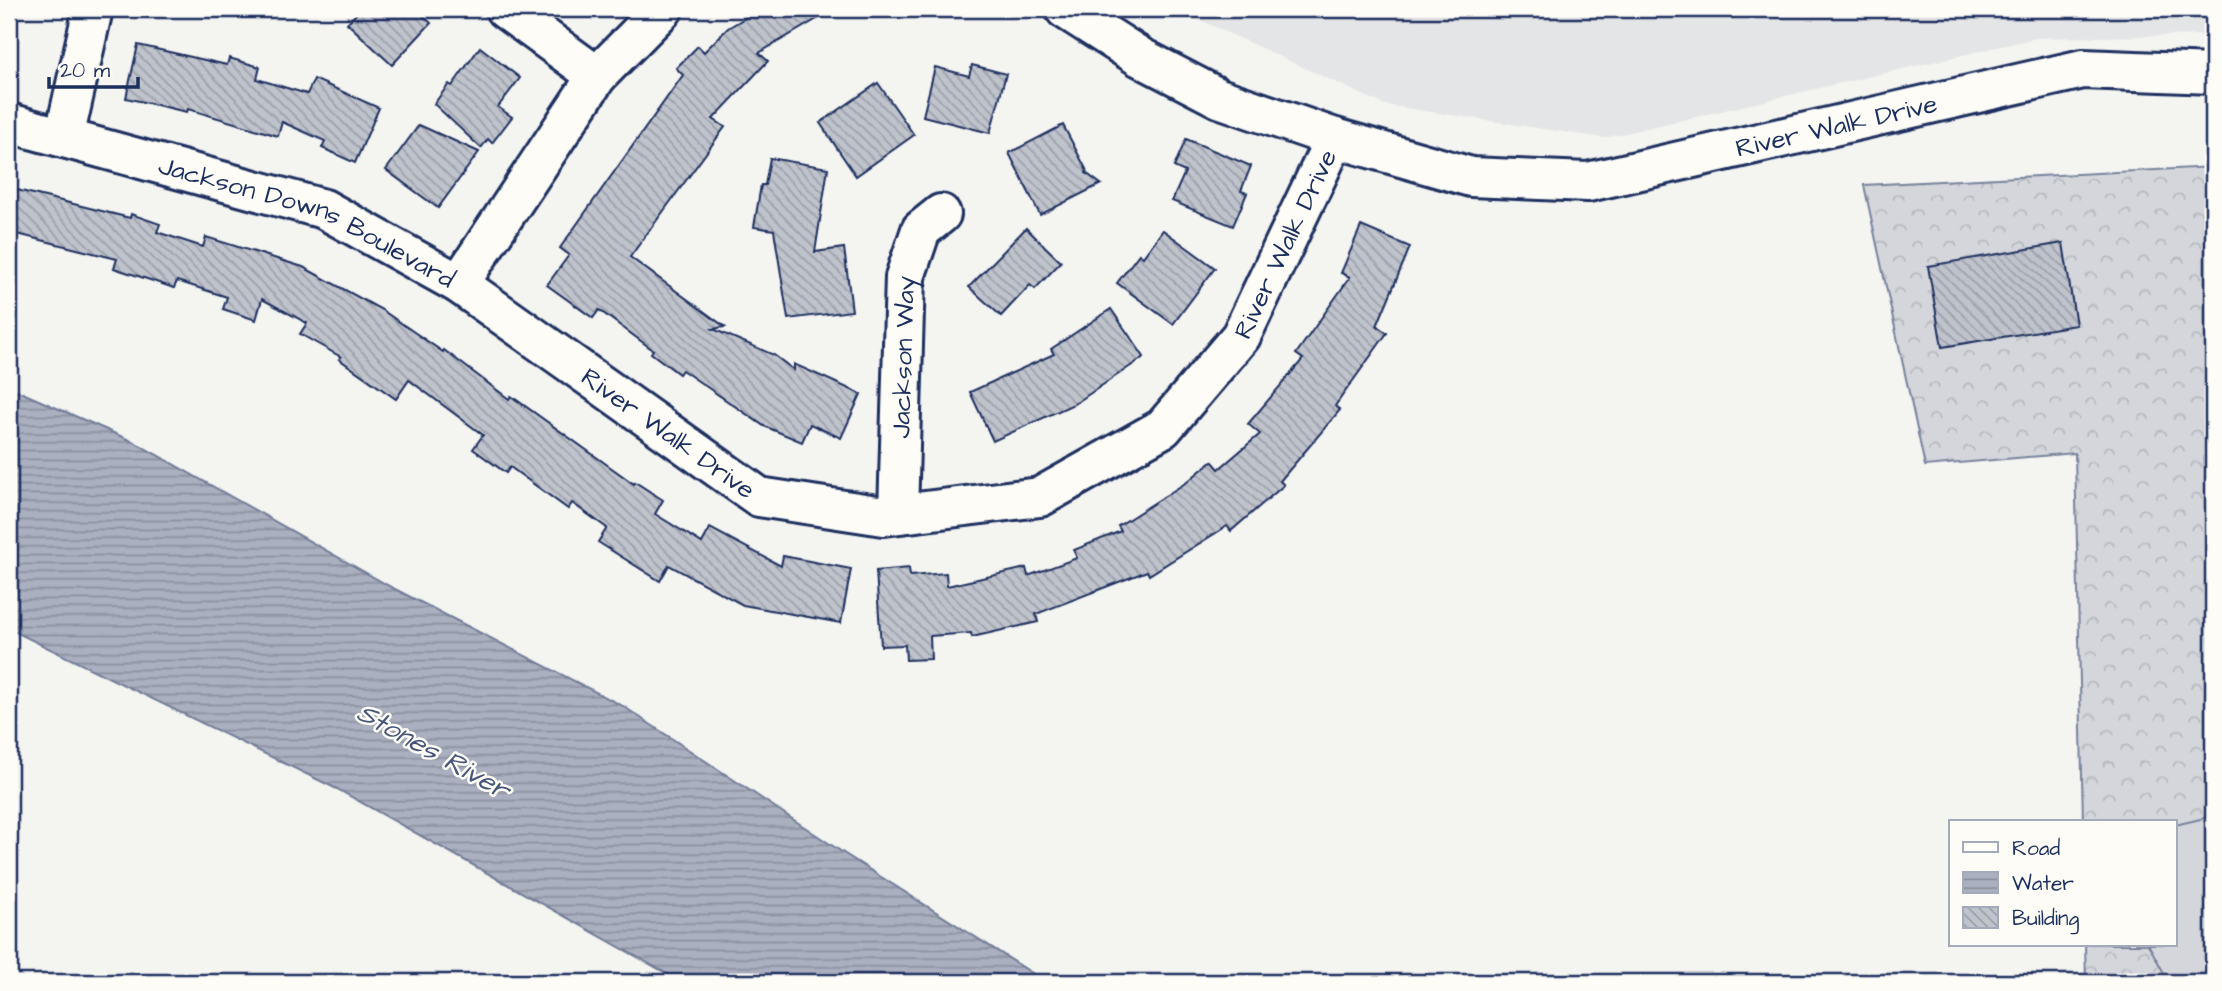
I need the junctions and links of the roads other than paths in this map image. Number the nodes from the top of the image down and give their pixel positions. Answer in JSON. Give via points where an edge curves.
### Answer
{"nodes":[{"id":1,"x":93,"y":9,"type":"edge"},
{"id":2,"x":505,"y":9,"type":"edge"},
{"id":3,"x":663,"y":9,"type":"edge"},
{"id":4,"x":1065,"y":9,"type":"edge"},
{"id":5,"x":2213,"y":74,"type":"edge"},
{"id":6,"x":597,"y":76,"type":"junction"},
{"id":7,"x":9,"y":123,"type":"edge"},
{"id":8,"x":64,"y":138,"type":"junction"},
{"id":9,"x":1335,"y":138,"type":"junction"},
{"id":10,"x":941,"y":214,"type":"dead end"},
{"id":11,"x":459,"y":284,"type":"junction"},
{"id":12,"x":898,"y":513,"type":"junction"}],
"edges":[{"from":1,"to":8,"type":"street"},
{"from":2,"to":6,"type":"street"},
{"from":3,"to":6,"type":"street","name":"Jackson Downs Boulevard"},
{"from":4,"to":9,"type":"street","via":[[1140,57],[1219,98]]},
{"from":5,"to":9,"type":"street","name":"River Walk Drive","via":[[2083,69],[1588,182],[1471,177]]},
{"from":6,"to":11,"type":"street","name":"Jackson Downs Boulevard"},
{"from":7,"to":8,"type":"street"},
{"from":8,"to":11,"type":"street","name":"Jackson Downs Boulevard","via":[[324,209]]},
{"from":9,"to":12,"type":"street","name":"River Walk Drive","via":[[1241,336],[1163,428],[1040,496]]},
{"from":10,"to":12,"type":"street","name":"Jackson Way","via":[[921,230],[905,277]]},
{"from":11,"to":12,"type":"street","name":"River Walk Drive","via":[[759,497],[884,516]]}]}
